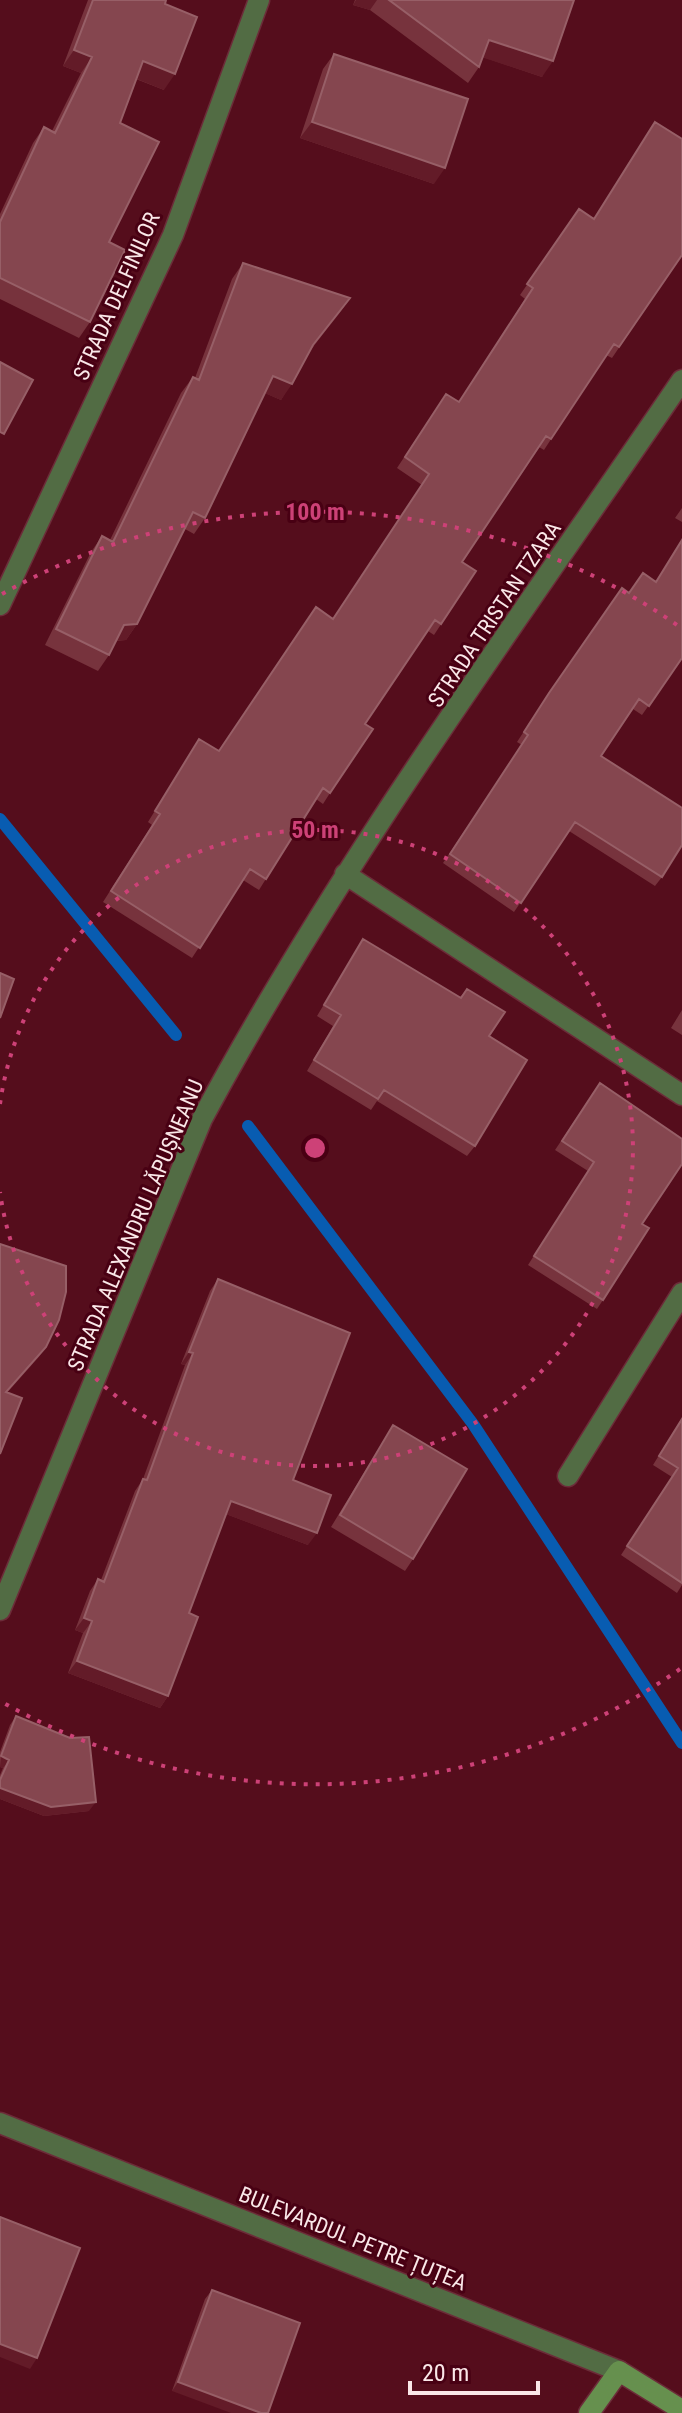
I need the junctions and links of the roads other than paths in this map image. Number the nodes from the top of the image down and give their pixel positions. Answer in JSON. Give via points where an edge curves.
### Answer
{"nodes":[{"id":1,"x":259,"y":0,"type":"edge"},
{"id":2,"x":682,"y":380,"type":"edge"},
{"id":3,"x":0,"y":605,"type":"edge"},
{"id":4,"x":345,"y":874,"type":"junction"},
{"id":5,"x":682,"y":1095,"type":"edge"},
{"id":6,"x":682,"y":1293,"type":"edge"},
{"id":7,"x":568,"y":1476,"type":"dead end"},
{"id":8,"x":0,"y":1610,"type":"edge"},
{"id":9,"x":0,"y":2123,"type":"edge"},
{"id":10,"x":619,"y":2371,"type":"junction"},
{"id":11,"x":682,"y":2410,"type":"edge"},
{"id":12,"x":589,"y":2413,"type":"edge"}],
"edges":[{"from":1,"to":3,"type":"street","name":"STRADA DELFINILOR","via":[[173,235]]},
{"from":2,"to":4,"type":"street","name":"STRADA TRISTAN TZARA"},
{"from":4,"to":5,"type":"street"},
{"from":4,"to":8,"type":"street","name":"STRADA ALEXANDRU LĂPUȘNEANU","via":[[202,1119]]},
{"from":6,"to":7,"type":"street"},
{"from":9,"to":10,"type":"street","name":"BULEVARDUL PETRE ȚUȚEA"},
{"from":10,"to":11,"type":"street","name":"BULEVARDUL PETRE ȚUȚEA"},
{"from":10,"to":12,"type":"street"}]}
